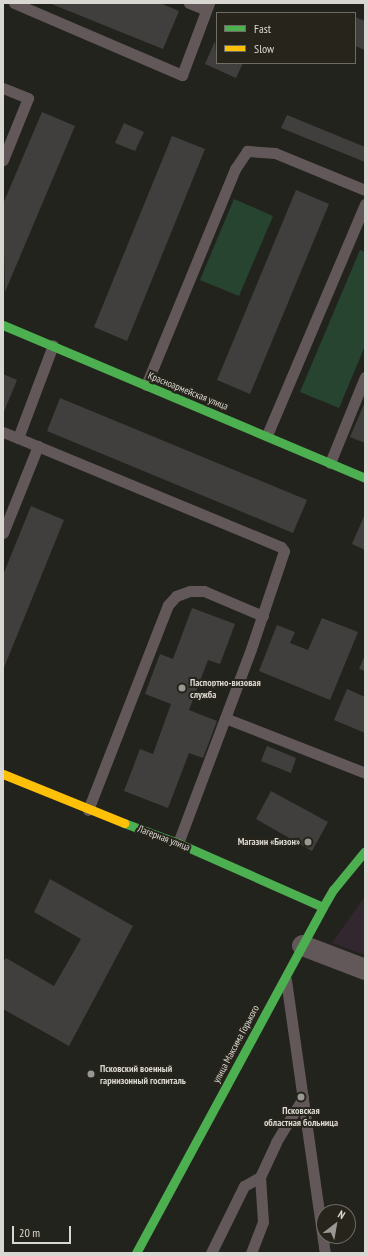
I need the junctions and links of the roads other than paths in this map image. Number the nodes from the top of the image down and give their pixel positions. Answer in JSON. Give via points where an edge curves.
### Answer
{"nodes":[{"id":1,"x":14,"y":3,"type":"edge"},
{"id":2,"x":189,"y":3,"type":"edge"},
{"id":3,"x":208,"y":7,"type":"edge"},
{"id":4,"x":3,"y":88,"type":"edge"},
{"id":5,"x":3,"y":160,"type":"edge"},
{"id":6,"x":365,"y":190,"type":"edge"},
{"id":7,"x":365,"y":204,"type":"edge"},
{"id":8,"x":3,"y":325,"type":"edge"},
{"id":9,"x":53,"y":345,"type":"junction"},
{"id":10,"x":365,"y":377,"type":"edge"},
{"id":11,"x":146,"y":386,"type":"junction"},
{"id":12,"x":3,"y":432,"type":"edge"},
{"id":13,"x":267,"y":435,"type":"junction"},
{"id":14,"x":18,"y":438,"type":"junction"},
{"id":15,"x":38,"y":446,"type":"junction"},
{"id":16,"x":330,"y":463,"type":"junction"},
{"id":17,"x":365,"y":478,"type":"edge"},
{"id":18,"x":3,"y":533,"type":"edge"},
{"id":19,"x":263,"y":616,"type":"junction"},
{"id":20,"x":225,"y":718,"type":"junction"},
{"id":21,"x":365,"y":773,"type":"edge"},
{"id":22,"x":3,"y":774,"type":"edge"},
{"id":23,"x":88,"y":810,"type":"junction"},
{"id":24,"x":178,"y":843,"type":"junction"},
{"id":25,"x":365,"y":852,"type":"edge"},
{"id":26,"x":323,"y":907,"type":"junction"},
{"id":27,"x":302,"y":945,"type":"junction"},
{"id":28,"x":365,"y":969,"type":"edge"},
{"id":29,"x":285,"y":976,"type":"junction"},
{"id":30,"x":303,"y":1098,"type":"junction"},
{"id":31,"x":260,"y":1177,"type":"junction"},
{"id":32,"x":136,"y":1253,"type":"edge"},
{"id":33,"x":211,"y":1253,"type":"edge"},
{"id":34,"x":251,"y":1253,"type":"edge"},
{"id":35,"x":325,"y":1253,"type":"edge"}],
"edges":[{"from":1,"to":3,"type":"lane","via":[[182,75]]},
{"from":2,"to":3,"type":"lane"},
{"from":4,"to":5,"type":"lane","via":[[28,98]]},
{"from":6,"to":11,"type":"lane","via":[[275,153],[247,151],[235,169]]},
{"from":7,"to":13,"type":"lane"},
{"from":8,"to":9,"type":"street","name":"Красноармейская улица"},
{"from":9,"to":11,"type":"street","name":"Красноармейская улица"},
{"from":9,"to":14,"type":"lane"},
{"from":10,"to":16,"type":"lane"},
{"from":11,"to":13,"type":"street","name":"Красноармейская улица"},
{"from":12,"to":14,"type":"lane"},
{"from":13,"to":16,"type":"street","name":"Красноармейская улица"},
{"from":14,"to":15,"type":"lane"},
{"from":15,"to":18,"type":"lane"},
{"from":15,"to":19,"type":"lane","via":[[281,547],[285,555]]},
{"from":16,"to":17,"type":"street","name":"Красноармейская улица"},
{"from":19,"to":20,"type":"lane"},
{"from":19,"to":23,"type":"lane","via":[[204,591],[190,591],[176,596],[168,605]]},
{"from":20,"to":21,"type":"lane"},
{"from":20,"to":24,"type":"lane"},
{"from":22,"to":23,"type":"street","name":"Лагерная улица"},
{"from":23,"to":24,"type":"street","name":"Лагерная улица"},
{"from":24,"to":26,"type":"street","name":"Лагерная улица"},
{"from":25,"to":26,"type":"street","name":"улица Максима Горького","via":[[333,890]]},
{"from":26,"to":27,"type":"street","name":"улица Максима Горького"},
{"from":27,"to":28,"type":"street"},
{"from":27,"to":29,"type":"street","name":"улица Максима Горького"},
{"from":29,"to":30,"type":"lane"},
{"from":29,"to":32,"type":"street","name":"улица Максима Горького"},
{"from":30,"to":31,"type":"lane","via":[[276,1142]]},
{"from":30,"to":35,"type":"lane"},
{"from":31,"to":33,"type":"lane","via":[[244,1186]]},
{"from":31,"to":34,"type":"lane","via":[[263,1222]]}]}
